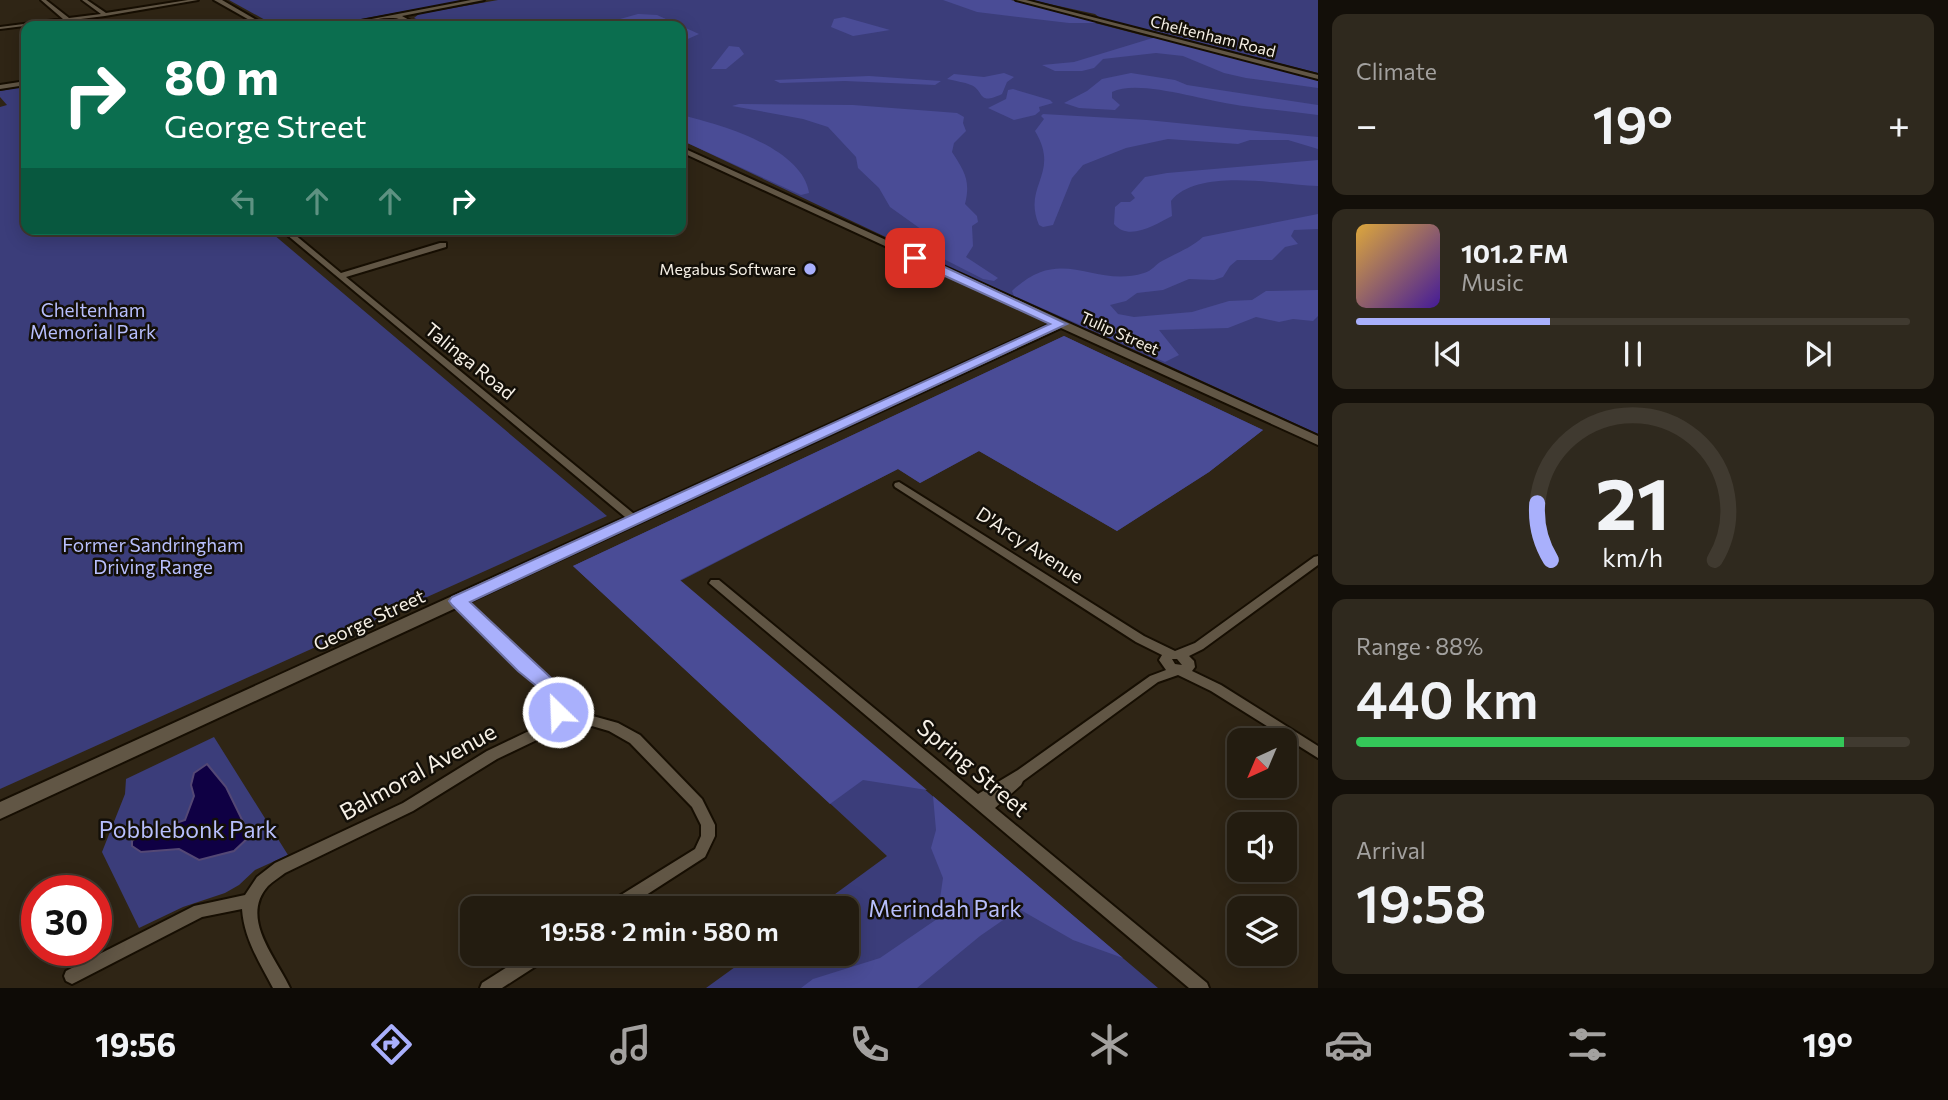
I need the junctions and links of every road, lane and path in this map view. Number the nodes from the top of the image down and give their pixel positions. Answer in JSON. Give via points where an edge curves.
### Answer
{"nodes":[{"id":1,"x":43,"y":0,"type":"edge"},
{"id":2,"x":84,"y":0,"type":"edge"},
{"id":3,"x":196,"y":0,"type":"edge"},
{"id":4,"x":217,"y":0,"type":"edge"},
{"id":5,"x":481,"y":0,"type":"edge"},
{"id":6,"x":1019,"y":0,"type":"edge"},
{"id":7,"x":105,"y":15,"type":"junction"},
{"id":8,"x":396,"y":16,"type":"junction"},
{"id":9,"x":68,"y":20,"type":"junction"},
{"id":10,"x":60,"y":21,"type":"edge"},
{"id":11,"x":255,"y":21,"type":"edge"},
{"id":12,"x":367,"y":21,"type":"edge"},
{"id":13,"x":406,"y":21,"type":"edge"},
{"id":14,"x":21,"y":26,"type":"edge"},
{"id":15,"x":0,"y":29,"type":"edge"},
{"id":16,"x":1318,"y":77,"type":"edge"},
{"id":17,"x":21,"y":84,"type":"edge"},
{"id":18,"x":0,"y":87,"type":"edge"},
{"id":19,"x":686,"y":151,"type":"edge"},
{"id":20,"x":290,"y":235,"type":"edge"},
{"id":21,"x":443,"y":245,"type":"dead end"},
{"id":22,"x":340,"y":276,"type":"junction"},
{"id":23,"x":1060,"y":324,"type":"junction"},
{"id":24,"x":1318,"y":441,"type":"edge"},
{"id":25,"x":899,"y":485,"type":"dead end"},
{"id":26,"x":635,"y":520,"type":"junction"},
{"id":27,"x":1318,"y":560,"type":"edge"},
{"id":28,"x":715,"y":583,"type":"dead end"},
{"id":29,"x":458,"y":601,"type":"junction"},
{"id":30,"x":1177,"y":662,"type":"junction"},
{"id":31,"x":558,"y":712,"type":"junction"},
{"id":32,"x":1318,"y":753,"type":"edge"},
{"id":33,"x":981,"y":805,"type":"junction"},
{"id":34,"x":0,"y":811,"type":"edge"},
{"id":35,"x":632,"y":896,"type":"edge"},
{"id":36,"x":250,"y":901,"type":"junction"},
{"id":37,"x":522,"y":966,"type":"edge"},
{"id":38,"x":72,"y":976,"type":"dead end"},
{"id":39,"x":282,"y":988,"type":"edge"},
{"id":40,"x":488,"y":988,"type":"edge"},
{"id":41,"x":1201,"y":988,"type":"edge"}],
"edges":[{"from":1,"to":9,"type":"street"},
{"from":2,"to":7,"type":"street"},
{"from":3,"to":7,"type":"street"},
{"from":4,"to":11,"type":"street"},
{"from":5,"to":8,"type":"street"},
{"from":6,"to":16,"type":"street","name":"Cheltenham Road"},
{"from":7,"to":9,"type":"street"},
{"from":8,"to":12,"type":"street"},
{"from":8,"to":13,"type":"street"},
{"from":9,"to":10,"type":"street"},
{"from":14,"to":15,"type":"street"},
{"from":17,"to":18,"type":"street"},
{"from":19,"to":23,"type":"street","name":"Tulip Street"},
{"from":20,"to":22,"type":"street","name":"Talinga Road"},
{"from":21,"to":22,"type":"street"},
{"from":22,"to":26,"type":"street","name":"Talinga Road"},
{"from":23,"to":24,"type":"street","name":"Tulip Street"},
{"from":23,"to":26,"type":"street","name":"George Street"},
{"from":25,"to":30,"type":"street","name":"D'Arcy Avenue"},
{"from":26,"to":29,"type":"street","name":"George Street"},
{"from":27,"to":30,"type":"street"},
{"from":28,"to":33,"type":"street","name":"Spring Street"},
{"from":29,"to":31,"type":"street","via":[[552,688]]},
{"from":29,"to":34,"type":"street","name":"George Street"},
{"from":30,"to":32,"type":"street","name":"D'Arcy Avenue"},
{"from":30,"to":33,"type":"street"},
{"from":31,"to":35,"type":"street","via":[[612,727],[635,739],[697,803],[708,825],[700,853]]},
{"from":31,"to":36,"type":"street","name":"Balmoral Avenue","via":[[546,728],[408,807],[280,868],[264,879]]},
{"from":33,"to":41,"type":"street","name":"Spring Street"},
{"from":36,"to":38,"type":"street","via":[[200,911]]},
{"from":36,"to":39,"type":"street","via":[[250,926]]},
{"from":37,"to":40,"type":"street"}]}
